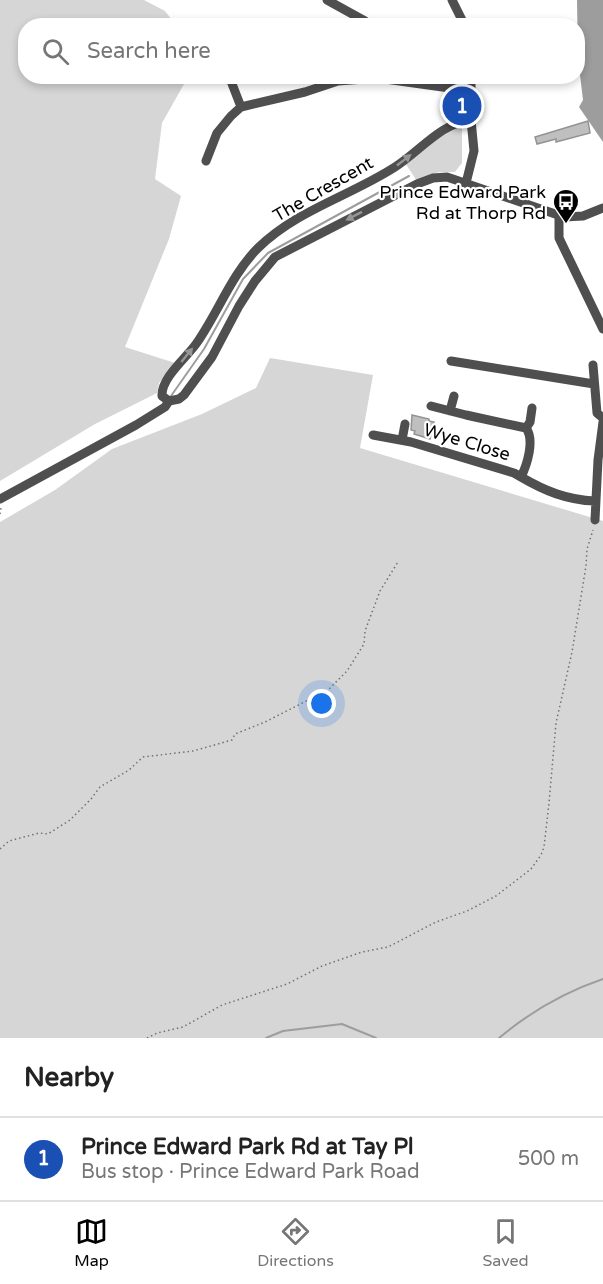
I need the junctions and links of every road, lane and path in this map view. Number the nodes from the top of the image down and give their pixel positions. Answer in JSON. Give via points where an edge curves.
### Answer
{"nodes":[{"id":1,"x":327,"y":0,"type":"edge"},
{"id":2,"x":452,"y":0,"type":"edge"},
{"id":3,"x":359,"y":18,"type":"edge"},
{"id":4,"x":461,"y":18,"type":"edge"},
{"id":5,"x":232,"y":84,"type":"edge"},
{"id":6,"x":329,"y":84,"type":"edge"},
{"id":7,"x":427,"y":84,"type":"edge"},
{"id":8,"x":471,"y":84,"type":"edge"},
{"id":9,"x":471,"y":91,"type":"junction"},
{"id":10,"x":241,"y":107,"type":"junction"},
{"id":11,"x":471,"y":120,"type":"junction"},
{"id":12,"x":206,"y":161,"type":"dead end"},
{"id":13,"x":466,"y":183,"type":"junction"},
{"id":14,"x":603,"y":208,"type":"edge"},
{"id":15,"x":560,"y":217,"type":"junction"},
{"id":16,"x":603,"y":329,"type":"edge"},
{"id":17,"x":451,"y":361,"type":"dead end"},
{"id":18,"x":593,"y":365,"type":"dead end"},
{"id":19,"x":594,"y":384,"type":"junction"},
{"id":20,"x":454,"y":396,"type":"dead end"},
{"id":21,"x":169,"y":402,"type":"junction"},
{"id":22,"x":431,"y":406,"type":"dead end"},
{"id":23,"x":532,"y":408,"type":"dead end"},
{"id":24,"x":450,"y":411,"type":"junction"},
{"id":25,"x":603,"y":420,"type":"edge"},
{"id":26,"x":405,"y":424,"type":"dead end"},
{"id":27,"x":526,"y":428,"type":"junction"},
{"id":28,"x":373,"y":435,"type":"dead end"},
{"id":29,"x":402,"y":440,"type":"junction"},
{"id":30,"x":521,"y":477,"type":"junction"},
{"id":31,"x":0,"y":499,"type":"edge"},
{"id":32,"x":595,"y":501,"type":"junction"},
{"id":33,"x":595,"y":520,"type":"joint"},
{"id":34,"x":398,"y":562,"type":"dead end"},
{"id":35,"x":0,"y":849,"type":"edge"},
{"id":36,"x":157,"y":1033,"type":"junction"},
{"id":37,"x":147,"y":1038,"type":"edge"},
{"id":38,"x":156,"y":1038,"type":"edge"}],
"edges":[{"from":1,"to":3,"type":"street"},
{"from":2,"to":4,"type":"street"},
{"from":5,"to":10,"type":"street"},
{"from":6,"to":10,"type":"street"},
{"from":7,"to":9,"type":"street"},
{"from":8,"to":9,"type":"street"},
{"from":9,"to":11,"type":"street"},
{"from":10,"to":12,"type":"street","via":[[217,133]]},
{"from":11,"to":13,"type":"street","via":[[474,151]]},
{"from":21,"to":11,"type":"street","name":"The Crescent","one_way":true,"via":[[162,396],[165,381],[197,343],[233,282],[259,248],[304,214],[395,167],[459,121]]},
{"from":13,"to":15,"type":"street","name":"The Crescent"},
{"from":13,"to":21,"type":"street","name":"The Crescent","one_way":true,"via":[[447,177],[433,178],[275,257],[238,306],[212,357],[184,395]]},
{"from":14,"to":15,"type":"street","via":[[583,216]]},
{"from":15,"to":16,"type":"street","via":[[559,238]]},
{"from":17,"to":19,"type":"street"},
{"from":18,"to":19,"type":"street"},
{"from":19,"to":25,"type":"street","via":[[597,413]]},
{"from":20,"to":24,"type":"street","name":"Wye Close"},
{"from":21,"to":31,"type":"street","name":"The Crescent","via":[[136,425]]},
{"from":22,"to":24,"type":"street","name":"Wye Close"},
{"from":23,"to":27,"type":"street","name":"Wye Close"},
{"from":24,"to":27,"type":"street","name":"Wye Close"},
{"from":25,"to":32,"type":"street"},
{"from":26,"to":29,"type":"street","name":"Wye Close"},
{"from":27,"to":30,"type":"street","name":"Wye Close","via":[[530,435],[528,460]]},
{"from":28,"to":29,"type":"street","name":"Wye Close"},
{"from":29,"to":30,"type":"street","name":"Wye Close"},
{"from":30,"to":32,"type":"street","name":"Wye Close","via":[[561,496]]},
{"from":32,"to":33,"type":"street"},
{"from":33,"to":36,"type":"path","via":[[556,723],[547,830],[541,855],[531,869],[496,896],[388,947],[322,966],[287,984],[222,1005],[183,1027]]},
{"from":34,"to":35,"type":"path","via":[[380,591],[364,644],[328,690],[236,734],[232,740],[193,752],[143,757],[100,787],[70,820],[48,834],[9,842]]},
{"from":36,"to":37,"type":"path"},
{"from":36,"to":38,"type":"path"}]}
